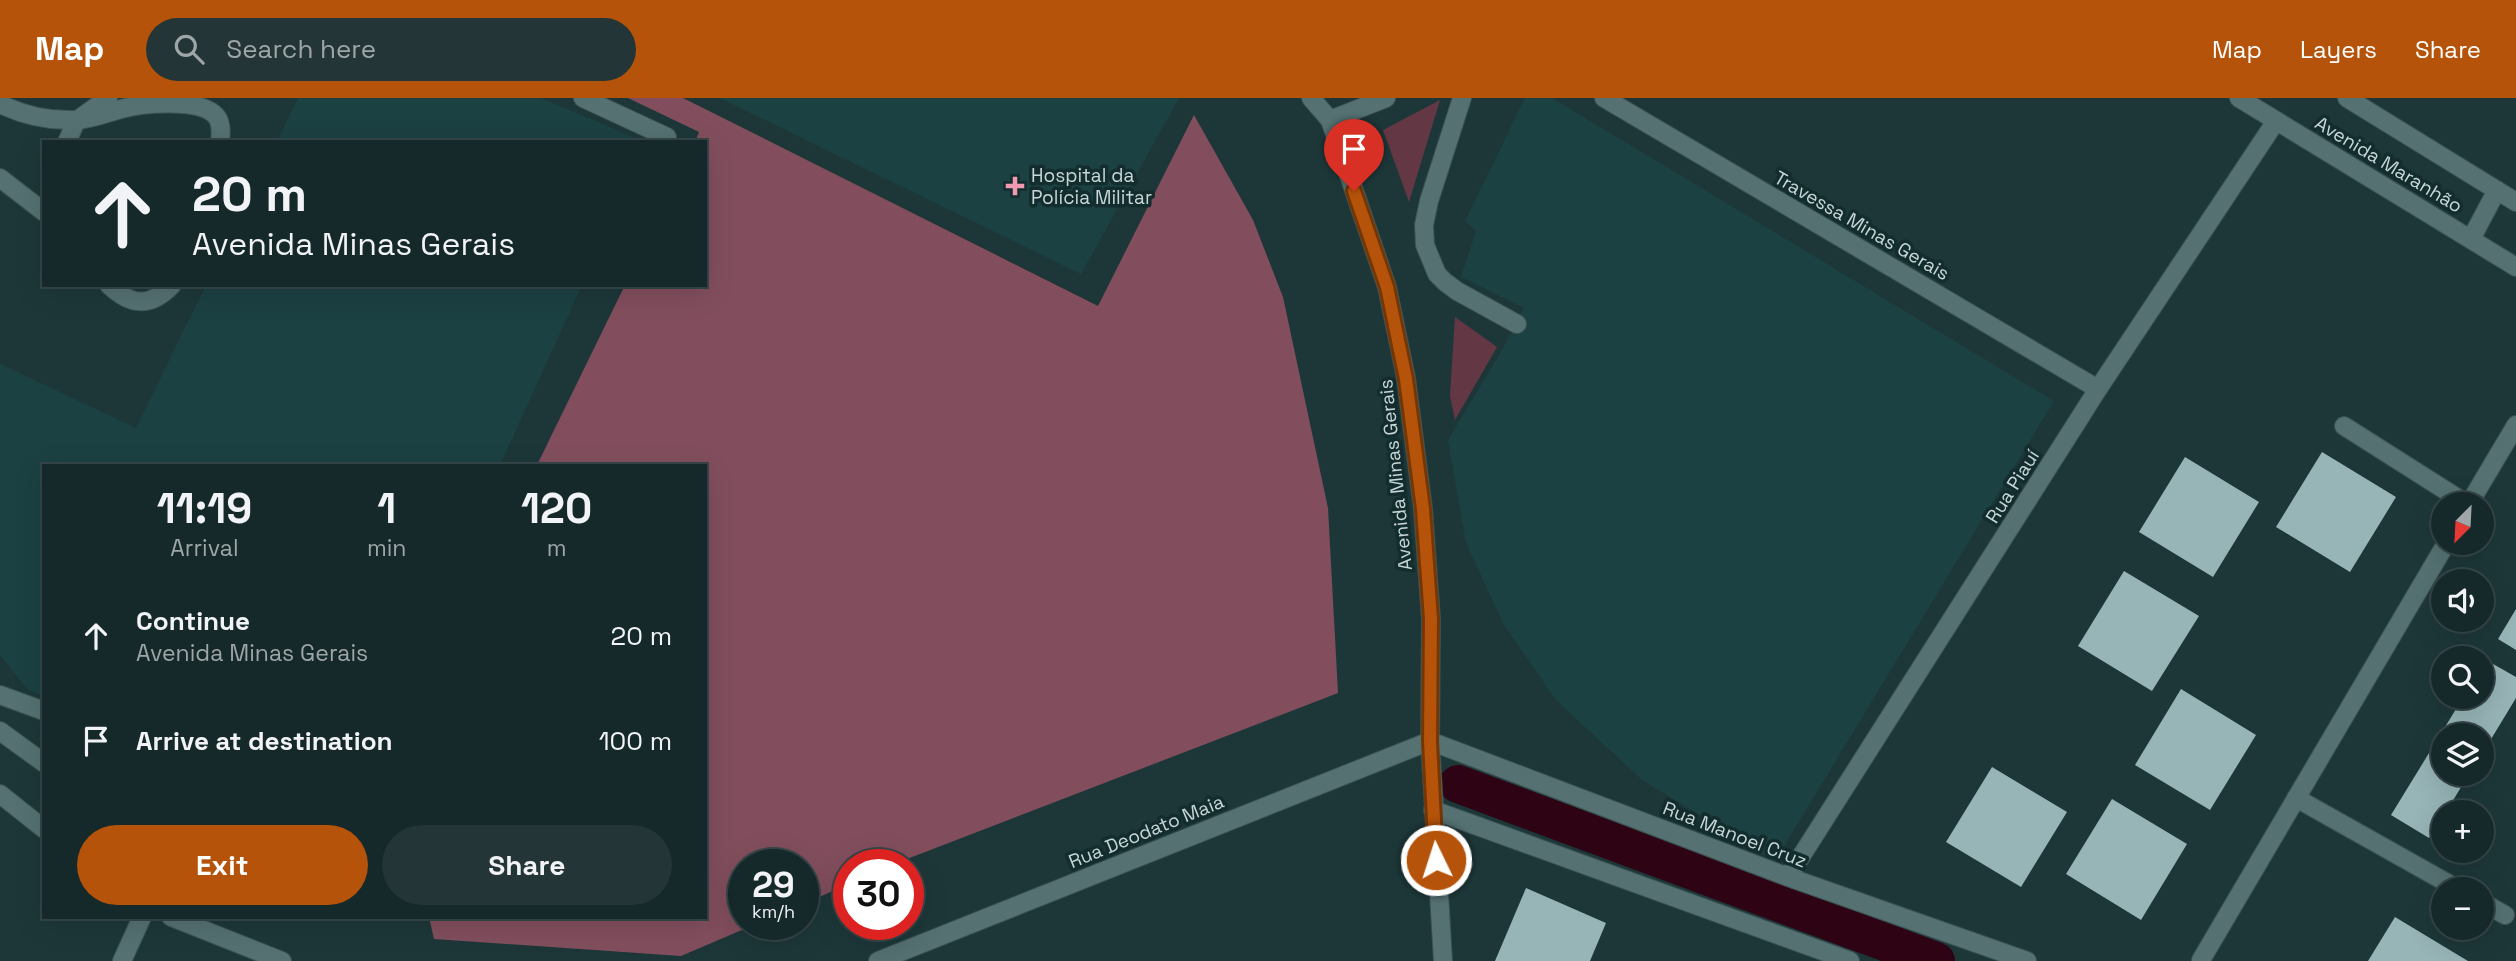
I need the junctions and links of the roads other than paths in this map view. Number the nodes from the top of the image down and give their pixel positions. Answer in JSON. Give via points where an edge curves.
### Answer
{"nodes":[{"id":1,"x":108,"y":98,"type":"edge"},
{"id":2,"x":583,"y":98,"type":"edge"},
{"id":3,"x":1311,"y":98,"type":"edge"},
{"id":4,"x":1386,"y":98,"type":"edge"},
{"id":5,"x":1462,"y":98,"type":"edge"},
{"id":6,"x":1604,"y":98,"type":"edge"},
{"id":7,"x":2239,"y":98,"type":"edge"},
{"id":8,"x":2347,"y":98,"type":"edge"},
{"id":9,"x":0,"y":104,"type":"edge"},
{"id":10,"x":1330,"y":120,"type":"junction"},
{"id":11,"x":76,"y":121,"type":"junction"},
{"id":12,"x":2276,"y":121,"type":"junction"},
{"id":13,"x":68,"y":140,"type":"edge"},
{"id":14,"x":220,"y":140,"type":"edge"},
{"id":15,"x":666,"y":140,"type":"edge"},
{"id":16,"x":0,"y":178,"type":"edge"},
{"id":17,"x":2497,"y":190,"type":"junction"},
{"id":18,"x":2516,"y":202,"type":"edge"},
{"id":19,"x":42,"y":204,"type":"edge"},
{"id":20,"x":2471,"y":239,"type":"junction"},
{"id":21,"x":2516,"y":267,"type":"edge"},
{"id":22,"x":111,"y":287,"type":"edge"},
{"id":23,"x":170,"y":287,"type":"edge"},
{"id":24,"x":1517,"y":324,"type":"dead end"},
{"id":25,"x":2098,"y":389,"type":"junction"},
{"id":26,"x":2516,"y":425,"type":"edge"},
{"id":27,"x":2344,"y":426,"type":"dead end"},
{"id":28,"x":2449,"y":492,"type":"edge"},
{"id":29,"x":2475,"y":492,"type":"edge"},
{"id":30,"x":2439,"y":555,"type":"edge"},
{"id":31,"x":0,"y":695,"type":"edge"},
{"id":32,"x":42,"y":710,"type":"edge"},
{"id":33,"x":0,"y":731,"type":"edge"},
{"id":34,"x":1430,"y":741,"type":"junction"},
{"id":35,"x":42,"y":762,"type":"edge"},
{"id":36,"x":0,"y":794,"type":"edge"},
{"id":37,"x":2296,"y":798,"type":"junction"},
{"id":38,"x":1433,"y":810,"type":"junction"},
{"id":39,"x":42,"y":828,"type":"edge"},
{"id":40,"x":1788,"y":877,"type":"junction"},
{"id":41,"x":2437,"y":877,"type":"edge"},
{"id":42,"x":2494,"y":909,"type":"edge"},
{"id":43,"x":2505,"y":915,"type":"dead end"},
{"id":44,"x":141,"y":919,"type":"edge"},
{"id":45,"x":176,"y":919,"type":"edge"},
{"id":46,"x":2201,"y":960,"type":"edge"},
{"id":47,"x":122,"y":961,"type":"edge"},
{"id":48,"x":282,"y":961,"type":"edge"},
{"id":49,"x":878,"y":961,"type":"edge"},
{"id":50,"x":1443,"y":961,"type":"edge"},
{"id":51,"x":1850,"y":961,"type":"edge"},
{"id":52,"x":2027,"y":961,"type":"edge"}],
"edges":[{"from":1,"to":11,"type":"street"},
{"from":2,"to":15,"type":"street"},
{"from":3,"to":10,"type":"street","name":"Avenida Minas Gerais"},
{"from":4,"to":10,"type":"street"},
{"from":5,"to":24,"type":"street","via":[[1429,201],[1425,245],[1445,282]]},
{"from":6,"to":25,"type":"street","name":"Travessa Minas Gerais"},
{"from":7,"to":12,"type":"street","name":"Avenida Maranhão"},
{"from":8,"to":17,"type":"street","name":"Avenida Maranhão"},
{"from":9,"to":11,"type":"street","via":[[31,116]]},
{"from":10,"to":34,"type":"street","name":"Avenida Minas Gerais","via":[[1387,287],[1406,379],[1429,591]]},
{"from":11,"to":13,"type":"street"},
{"from":11,"to":14,"type":"street","via":[[150,104],[200,105],[220,122]]},
{"from":12,"to":20,"type":"street","name":"Avenida Maranhão"},
{"from":12,"to":25,"type":"street","name":"Rua Piauí"},
{"from":16,"to":19,"type":"street"},
{"from":17,"to":18,"type":"street","name":"Avenida Maranhão"},
{"from":17,"to":20,"type":"street"},
{"from":20,"to":21,"type":"street","name":"Avenida Maranhão"},
{"from":22,"to":23,"type":"street","via":[[121,296],[144,302],[153,301]]},
{"from":25,"to":40,"type":"street","name":"Rua Piauí"},
{"from":26,"to":29,"type":"street"},
{"from":27,"to":28,"type":"street"},
{"from":30,"to":37,"type":"street"},
{"from":31,"to":32,"type":"street"},
{"from":33,"to":35,"type":"street"},
{"from":34,"to":38,"type":"street","name":"Avenida Minas Gerais"},
{"from":34,"to":40,"type":"street","name":"Rua Manoel Cruz"},
{"from":34,"to":49,"type":"street","name":"Rua Deodato Maia"},
{"from":36,"to":39,"type":"street"},
{"from":37,"to":41,"type":"street"},
{"from":37,"to":46,"type":"street"},
{"from":38,"to":50,"type":"street","name":"Avenida Minas Gerais"},
{"from":38,"to":51,"type":"street"},
{"from":40,"to":52,"type":"street","name":"Rua Manoel Cruz"},
{"from":42,"to":43,"type":"street"},
{"from":44,"to":47,"type":"street"},
{"from":45,"to":48,"type":"street"}]}
